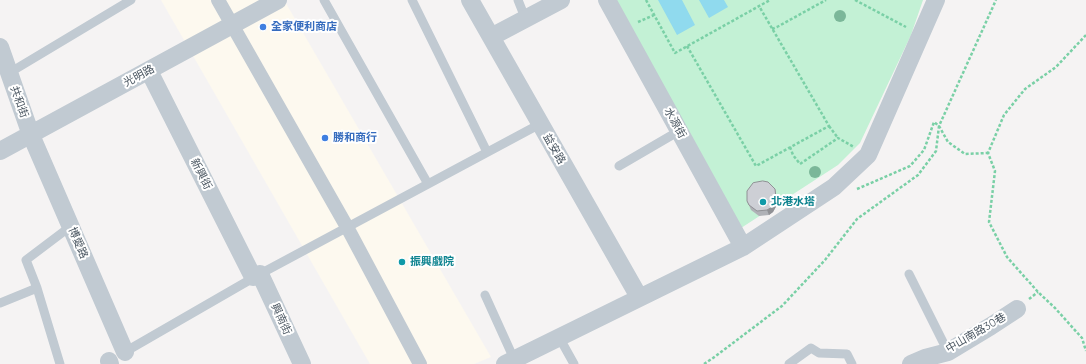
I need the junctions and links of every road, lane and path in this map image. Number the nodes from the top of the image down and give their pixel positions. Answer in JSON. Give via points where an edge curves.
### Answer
{"nodes":[{"id":1,"x":131,"y":0,"type":"edge"},
{"id":2,"x":218,"y":0,"type":"edge"},
{"id":3,"x":278,"y":0,"type":"edge"},
{"id":4,"x":324,"y":0,"type":"edge"},
{"id":5,"x":412,"y":0,"type":"edge"},
{"id":6,"x":470,"y":0,"type":"edge"},
{"id":7,"x":518,"y":0,"type":"edge"},
{"id":8,"x":561,"y":0,"type":"edge"},
{"id":9,"x":607,"y":0,"type":"edge"},
{"id":10,"x":646,"y":0,"type":"edge"},
{"id":11,"x":770,"y":0,"type":"edge"},
{"id":12,"x":826,"y":0,"type":"edge"},
{"id":13,"x":855,"y":0,"type":"edge"},
{"id":14,"x":936,"y":0,"type":"edge"},
{"id":15,"x":996,"y":0,"type":"edge"},
{"id":16,"x":759,"y":6,"type":"junction"},
{"id":17,"x":526,"y":20,"type":"junction"},
{"id":18,"x":234,"y":25,"type":"junction"},
{"id":19,"x":772,"y":29,"type":"junction"},
{"id":20,"x":921,"y":34,"type":"junction"},
{"id":21,"x":1086,"y":35,"type":"edge"},
{"id":22,"x":491,"y":37,"type":"junction"},
{"id":23,"x":0,"y":46,"type":"edge"},
{"id":24,"x":687,"y":46,"type":"junction"},
{"id":25,"x":149,"y":71,"type":"junction"},
{"id":26,"x":9,"y":73,"type":"junction"},
{"id":27,"x":540,"y":124,"type":"junction"},
{"id":28,"x":829,"y":126,"type":"junction"},
{"id":29,"x":939,"y":126,"type":"junction"},
{"id":30,"x":679,"y":131,"type":"junction"},
{"id":31,"x":31,"y":135,"type":"junction"},
{"id":32,"x":838,"y":138,"type":"junction"},
{"id":33,"x":2,"y":146,"type":"edge"},
{"id":34,"x":790,"y":147,"type":"junction"},
{"id":35,"x":487,"y":152,"type":"junction"},
{"id":36,"x":988,"y":153,"type":"junction"},
{"id":37,"x":868,"y":155,"type":"junction"},
{"id":38,"x":620,"y":166,"type":"dead end"},
{"id":39,"x":428,"y":184,"type":"junction"},
{"id":40,"x":852,"y":191,"type":"dead end"},
{"id":41,"x":71,"y":226,"type":"junction"},
{"id":42,"x":348,"y":227,"type":"junction"},
{"id":43,"x":743,"y":247,"type":"junction"},
{"id":44,"x":909,"y":274,"type":"dead end"},
{"id":45,"x":257,"y":276,"type":"junction"},
{"id":46,"x":37,"y":288,"type":"junction"},
{"id":47,"x":485,"y":295,"type":"dead end"},
{"id":48,"x":639,"y":297,"type":"junction"},
{"id":49,"x":0,"y":303,"type":"edge"},
{"id":50,"x":1017,"y":309,"type":"dead end"},
{"id":51,"x":559,"y":337,"type":"junction"},
{"id":52,"x":1086,"y":351,"type":"edge"},
{"id":53,"x":125,"y":352,"type":"junction"},
{"id":54,"x":948,"y":352,"type":"junction"},
{"id":55,"x":509,"y":362,"type":"edge"},
{"id":56,"x":107,"y":363,"type":"edge"},
{"id":57,"x":60,"y":364,"type":"edge"},
{"id":58,"x":302,"y":364,"type":"edge"},
{"id":59,"x":420,"y":364,"type":"edge"},
{"id":60,"x":574,"y":364,"type":"edge"},
{"id":61,"x":704,"y":364,"type":"edge"},
{"id":62,"x":789,"y":364,"type":"edge"},
{"id":63,"x":852,"y":364,"type":"edge"},
{"id":64,"x":911,"y":364,"type":"edge"}],
"edges":[{"from":1,"to":26,"type":"lane"},
{"from":2,"to":18,"type":"street"},
{"from":3,"to":18,"type":"street","name":"光明路"},
{"from":4,"to":39,"type":"lane"},
{"from":5,"to":35,"type":"lane"},
{"from":6,"to":22,"type":"street","name":"益安路"},
{"from":7,"to":17,"type":"lane"},
{"from":8,"to":17,"type":"street"},
{"from":9,"to":30,"type":"street","name":"水源街"},
{"from":10,"to":24,"type":"path","via":[[675,53]]},
{"from":11,"to":16,"type":"path"},
{"from":12,"to":19,"type":"path"},
{"from":13,"to":20,"type":"path"},
{"from":14,"to":20,"type":"street"},
{"from":15,"to":29,"type":"path"},
{"from":16,"to":19,"type":"path"},
{"from":16,"to":24,"type":"path"},
{"from":17,"to":22,"type":"street"},
{"from":18,"to":25,"type":"street","name":"光明路"},
{"from":18,"to":42,"type":"street"},
{"from":19,"to":28,"type":"path"},
{"from":20,"to":37,"type":"street"},
{"from":21,"to":36,"type":"path","via":[[1056,67],[1025,89],[1004,115]]},
{"from":22,"to":27,"type":"street","name":"益安路"},
{"from":23,"to":26,"type":"street","name":"共和街"},
{"from":24,"to":34,"type":"path","via":[[756,166]]},
{"from":25,"to":31,"type":"street","name":"光明路"},
{"from":25,"to":45,"type":"street","name":"新興街"},
{"from":26,"to":31,"type":"street","name":"共和街"},
{"from":27,"to":35,"type":"lane"},
{"from":27,"to":48,"type":"street","name":"益安路"},
{"from":28,"to":32,"type":"path"},
{"from":28,"to":34,"type":"path"},
{"from":29,"to":36,"type":"path","via":[[948,142],[965,154]]},
{"from":29,"to":40,"type":"path","via":[[934,122],[924,150],[910,166]]},
{"from":29,"to":61,"type":"path","via":[[936,151],[918,175],[857,219],[825,260],[782,306]]},
{"from":30,"to":38,"type":"lane"},
{"from":30,"to":43,"type":"street","name":"水源街"},
{"from":31,"to":33,"type":"street","name":"光明路"},
{"from":31,"to":41,"type":"street","name":"博愛路"},
{"from":32,"to":34,"type":"path","via":[[800,164]]},
{"from":32,"to":37,"type":"path"},
{"from":35,"to":39,"type":"lane"},
{"from":36,"to":52,"type":"path","via":[[995,171],[989,222],[1007,257],[1082,338]]},
{"from":37,"to":43,"type":"street","via":[[834,188]]},
{"from":39,"to":42,"type":"lane"},
{"from":41,"to":46,"type":"lane","via":[[26,260]]},
{"from":41,"to":53,"type":"street","name":"博愛路"},
{"from":42,"to":45,"type":"lane"},
{"from":42,"to":59,"type":"street"},
{"from":43,"to":48,"type":"street"},
{"from":44,"to":54,"type":"lane"},
{"from":45,"to":53,"type":"lane"},
{"from":45,"to":58,"type":"street","name":"興南街"},
{"from":46,"to":49,"type":"lane"},
{"from":46,"to":57,"type":"lane"},
{"from":47,"to":55,"type":"lane"},
{"from":48,"to":51,"type":"street"},
{"from":50,"to":54,"type":"street","name":"中山南路30巷"},
{"from":51,"to":55,"type":"street"},
{"from":51,"to":60,"type":"lane"},
{"from":53,"to":56,"type":"lane"},
{"from":54,"to":64,"type":"street","name":"中山南路30巷"},
{"from":62,"to":63,"type":"lane","via":[[810,348],[819,353],[847,354]]}]}
